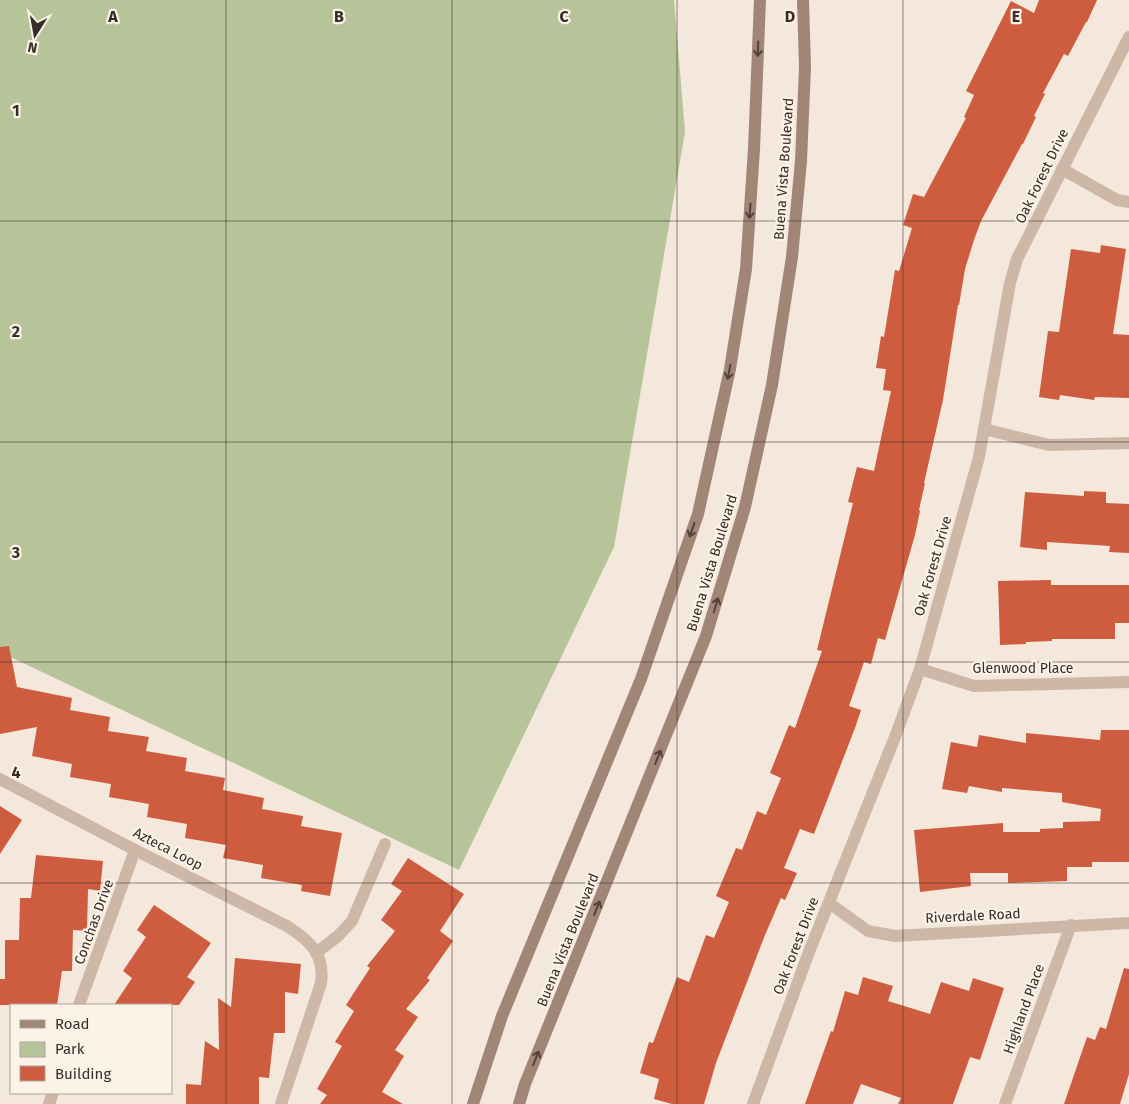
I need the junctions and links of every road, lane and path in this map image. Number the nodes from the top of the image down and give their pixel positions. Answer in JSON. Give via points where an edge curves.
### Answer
{"nodes":[{"id":1,"x":760,"y":0,"type":"edge"},
{"id":2,"x":803,"y":0,"type":"edge"},
{"id":3,"x":1129,"y":37,"type":"edge"},
{"id":4,"x":1062,"y":169,"type":"junction"},
{"id":5,"x":1129,"y":202,"type":"edge"},
{"id":6,"x":984,"y":429,"type":"junction"},
{"id":7,"x":1129,"y":443,"type":"edge"},
{"id":8,"x":920,"y":669,"type":"junction"},
{"id":9,"x":1129,"y":682,"type":"edge"},
{"id":10,"x":0,"y":779,"type":"edge"},
{"id":11,"x":386,"y":844,"type":"dead end"},
{"id":12,"x":135,"y":850,"type":"junction"},
{"id":13,"x":829,"y":903,"type":"junction"},
{"id":14,"x":1129,"y":923,"type":"edge"},
{"id":15,"x":1071,"y":925,"type":"junction"},
{"id":16,"x":316,"y":952,"type":"junction"},
{"id":17,"x":80,"y":1004,"type":"edge"},
{"id":18,"x":281,"y":1104,"type":"edge"},
{"id":19,"x":473,"y":1104,"type":"edge"},
{"id":20,"x":519,"y":1104,"type":"edge"},
{"id":21,"x":754,"y":1104,"type":"edge"},
{"id":22,"x":1005,"y":1104,"type":"edge"}],
"edges":[{"from":1,"to":19,"type":"main road","name":"Buena Vista Boulevard","one_way":true,"via":[[746,269],[730,369],[698,514],[641,678],[502,1016]]},
{"from":20,"to":2,"type":"main road","name":"Buena Vista Boulevard","one_way":true,"via":[[706,636],[745,507],[772,385],[792,257],[801,161]]},
{"from":3,"to":4,"type":"street","name":"Oak Forest Drive"},
{"from":4,"to":5,"type":"street","via":[[1117,200]]},
{"from":4,"to":6,"type":"street","name":"Oak Forest Drive","via":[[1017,259]]},
{"from":6,"to":7,"type":"street","via":[[1049,445]]},
{"from":6,"to":8,"type":"street","name":"Oak Forest Drive"},
{"from":8,"to":9,"type":"street","name":"Glenwood Place","via":[[974,686]]},
{"from":8,"to":13,"type":"street","name":"Oak Forest Drive"},
{"from":10,"to":12,"type":"street","name":"Azteca Loop"},
{"from":11,"to":16,"type":"street","via":[[352,921]]},
{"from":12,"to":16,"type":"street","name":"Azteca Loop","via":[[288,926],[302,935]]},
{"from":12,"to":17,"type":"street","name":"Conchas Drive"},
{"from":13,"to":15,"type":"street","name":"Riverdale Road","via":[[868,930],[895,936]]},
{"from":13,"to":21,"type":"street","name":"Oak Forest Drive"},
{"from":14,"to":15,"type":"street","name":"Riverdale Road"},
{"from":15,"to":22,"type":"street","name":"Highland Place"},
{"from":16,"to":18,"type":"street","name":"Azteca Loop","via":[[323,970],[321,983]]}]}
